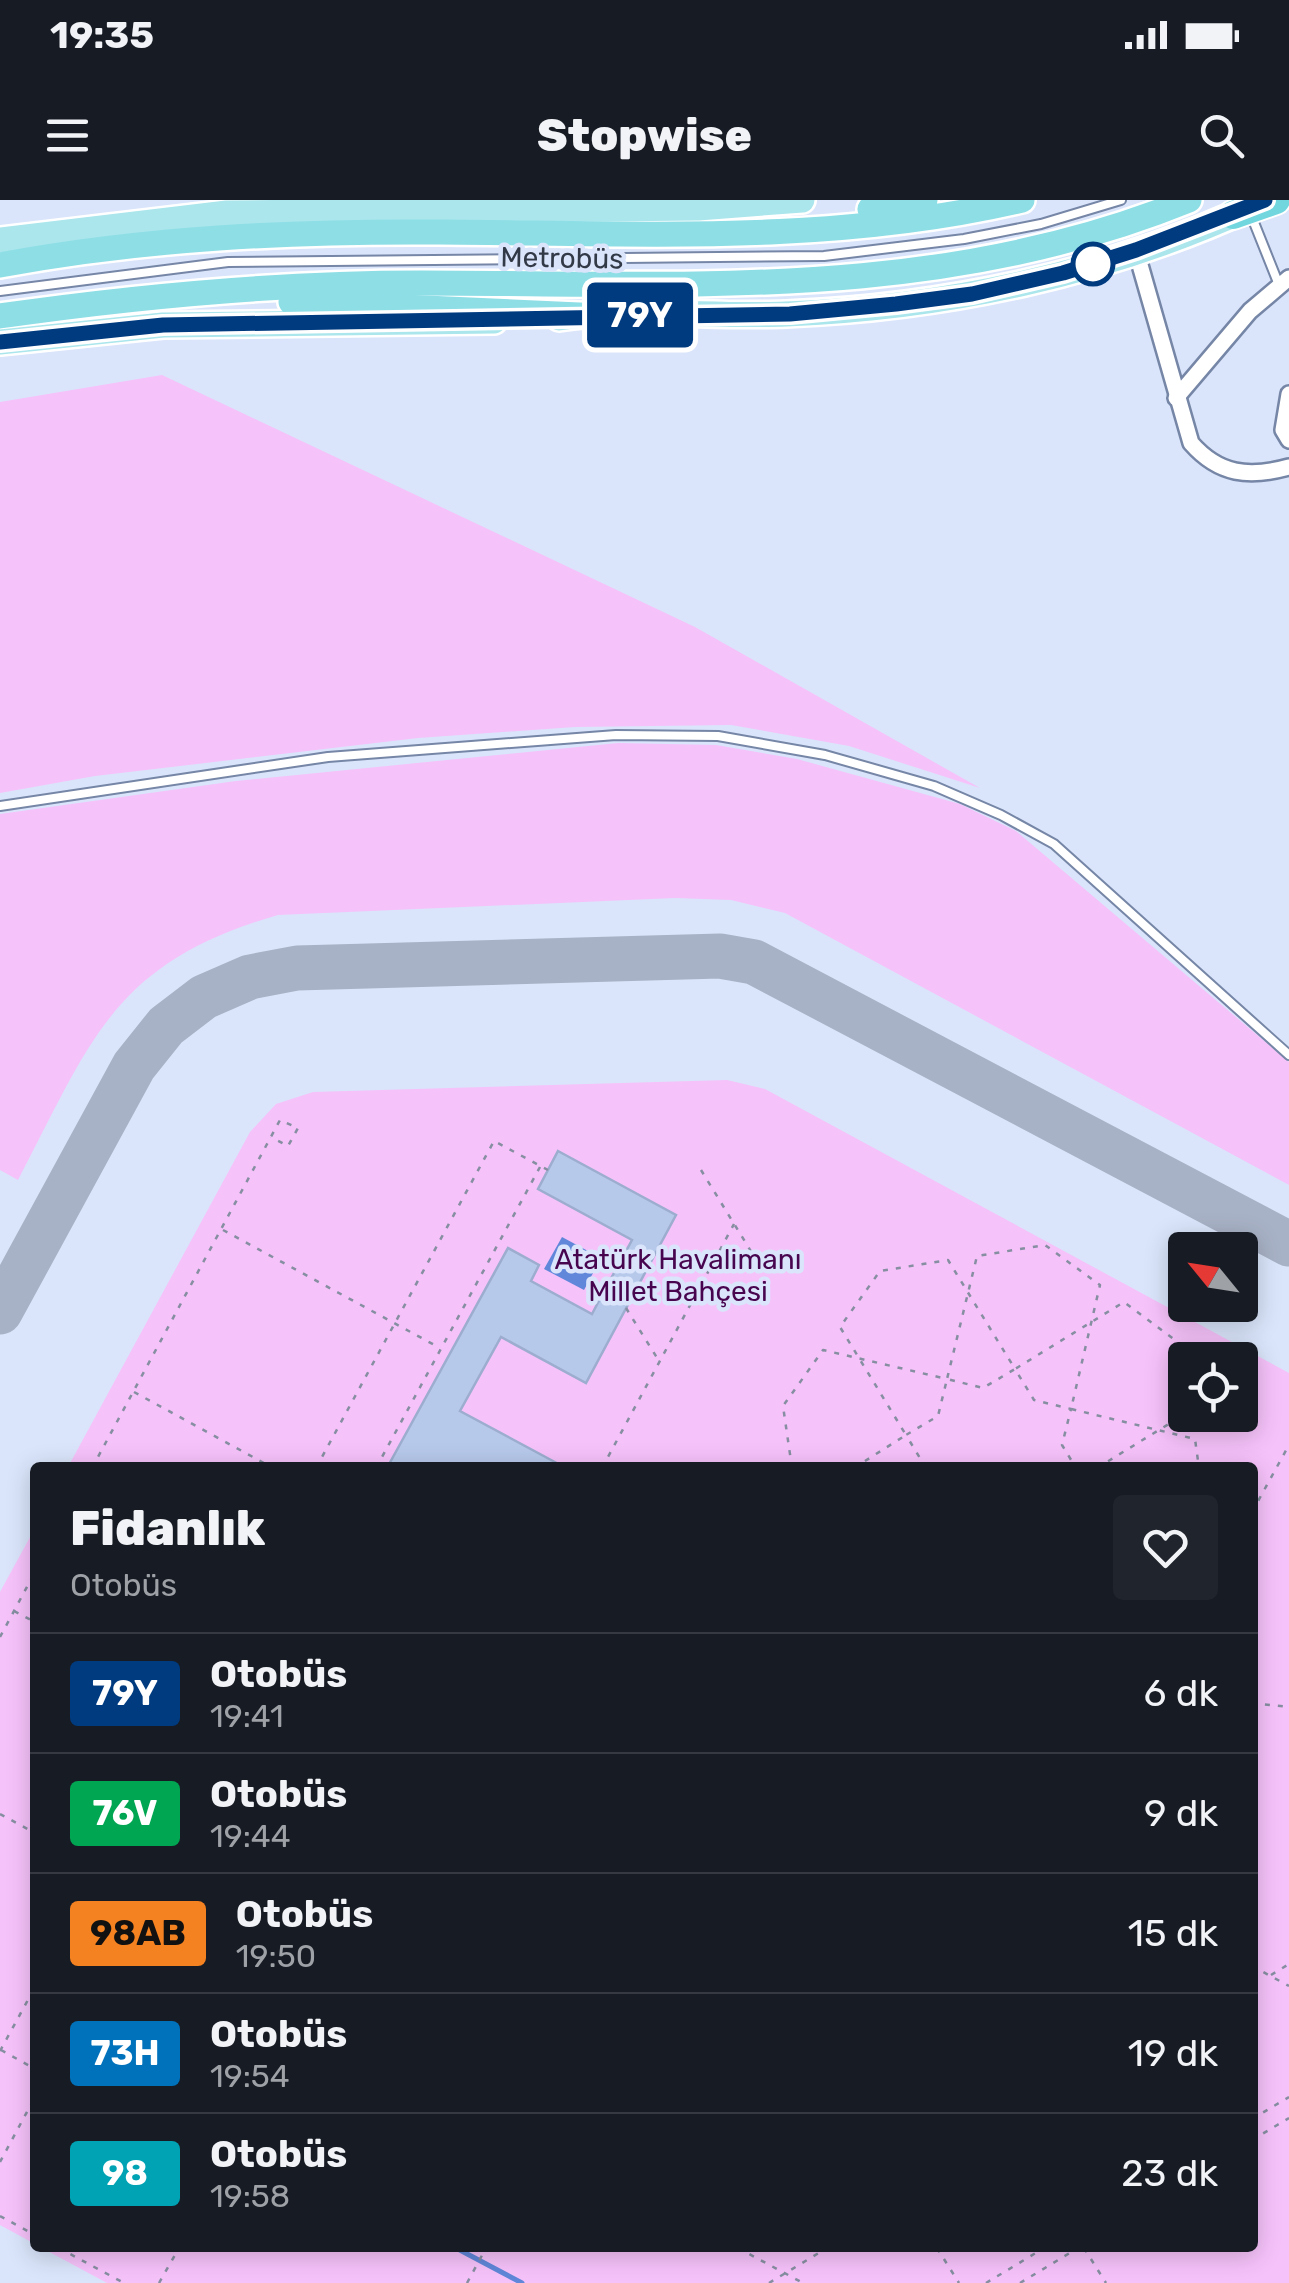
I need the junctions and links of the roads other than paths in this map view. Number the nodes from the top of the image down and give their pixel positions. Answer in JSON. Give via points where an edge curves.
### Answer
{"nodes":[{"id":1,"x":802,"y":200,"type":"edge"},
{"id":2,"x":925,"y":200,"type":"edge"},
{"id":3,"x":1022,"y":200,"type":"edge"},
{"id":4,"x":1120,"y":200,"type":"edge"},
{"id":5,"x":1189,"y":200,"type":"edge"},
{"id":6,"x":1276,"y":200,"type":"edge"},
{"id":7,"x":1250,"y":211,"type":"edge"},
{"id":8,"x":757,"y":233,"type":"junction"},
{"id":9,"x":0,"y":240,"type":"edge"},
{"id":10,"x":1136,"y":250,"type":"junction"},
{"id":11,"x":0,"y":265,"type":"edge"},
{"id":12,"x":1284,"y":282,"type":"edge"},
{"id":13,"x":0,"y":291,"type":"edge"},
{"id":14,"x":136,"y":296,"type":"junction"},
{"id":15,"x":580,"y":315,"type":"junction"},
{"id":16,"x":0,"y":316,"type":"edge"},
{"id":17,"x":0,"y":342,"type":"edge"},
{"id":18,"x":1289,"y":394,"type":"edge"},
{"id":19,"x":1176,"y":398,"type":"junction"},
{"id":20,"x":1289,"y":440,"type":"edge"},
{"id":21,"x":1289,"y":467,"type":"edge"},
{"id":22,"x":0,"y":806,"type":"edge"},
{"id":23,"x":1289,"y":1054,"type":"edge"}],
"edges":[{"from":1,"to":9,"type":"main road","via":[[698,208],[227,213]]},
{"from":2,"to":8,"type":"highway"},
{"from":3,"to":8,"type":"highway","via":[[913,221]]},
{"from":4,"to":13,"type":"lane","name":"Metrobüs","via":[[964,239],[824,256],[228,262]]},
{"from":5,"to":14,"type":"highway","via":[[1052,246],[844,280],[298,285]]},
{"from":6,"to":7,"type":"highway"},
{"from":7,"to":10,"type":"main road"},
{"from":7,"to":12,"type":"lane"},
{"from":8,"to":11,"type":"highway","via":[[313,233],[100,249]]},
{"from":10,"to":15,"type":"main road","via":[[1016,284],[896,304],[790,314]]},
{"from":10,"to":19,"type":"street"},
{"from":12,"to":19,"type":"street","via":[[1250,311]]},
{"from":14,"to":15,"type":"highway"},
{"from":14,"to":16,"type":"highway"},
{"from":15,"to":17,"type":"main road","via":[[163,325]]},
{"from":18,"to":20,"type":"street","via":[[1283,430]]},
{"from":19,"to":21,"type":"street","via":[[1191,444],[1207,461],[1257,476]]},
{"from":22,"to":23,"type":"lane","via":[[328,758],[616,735],[718,736],[825,754],[934,786],[1054,844]]}]}
